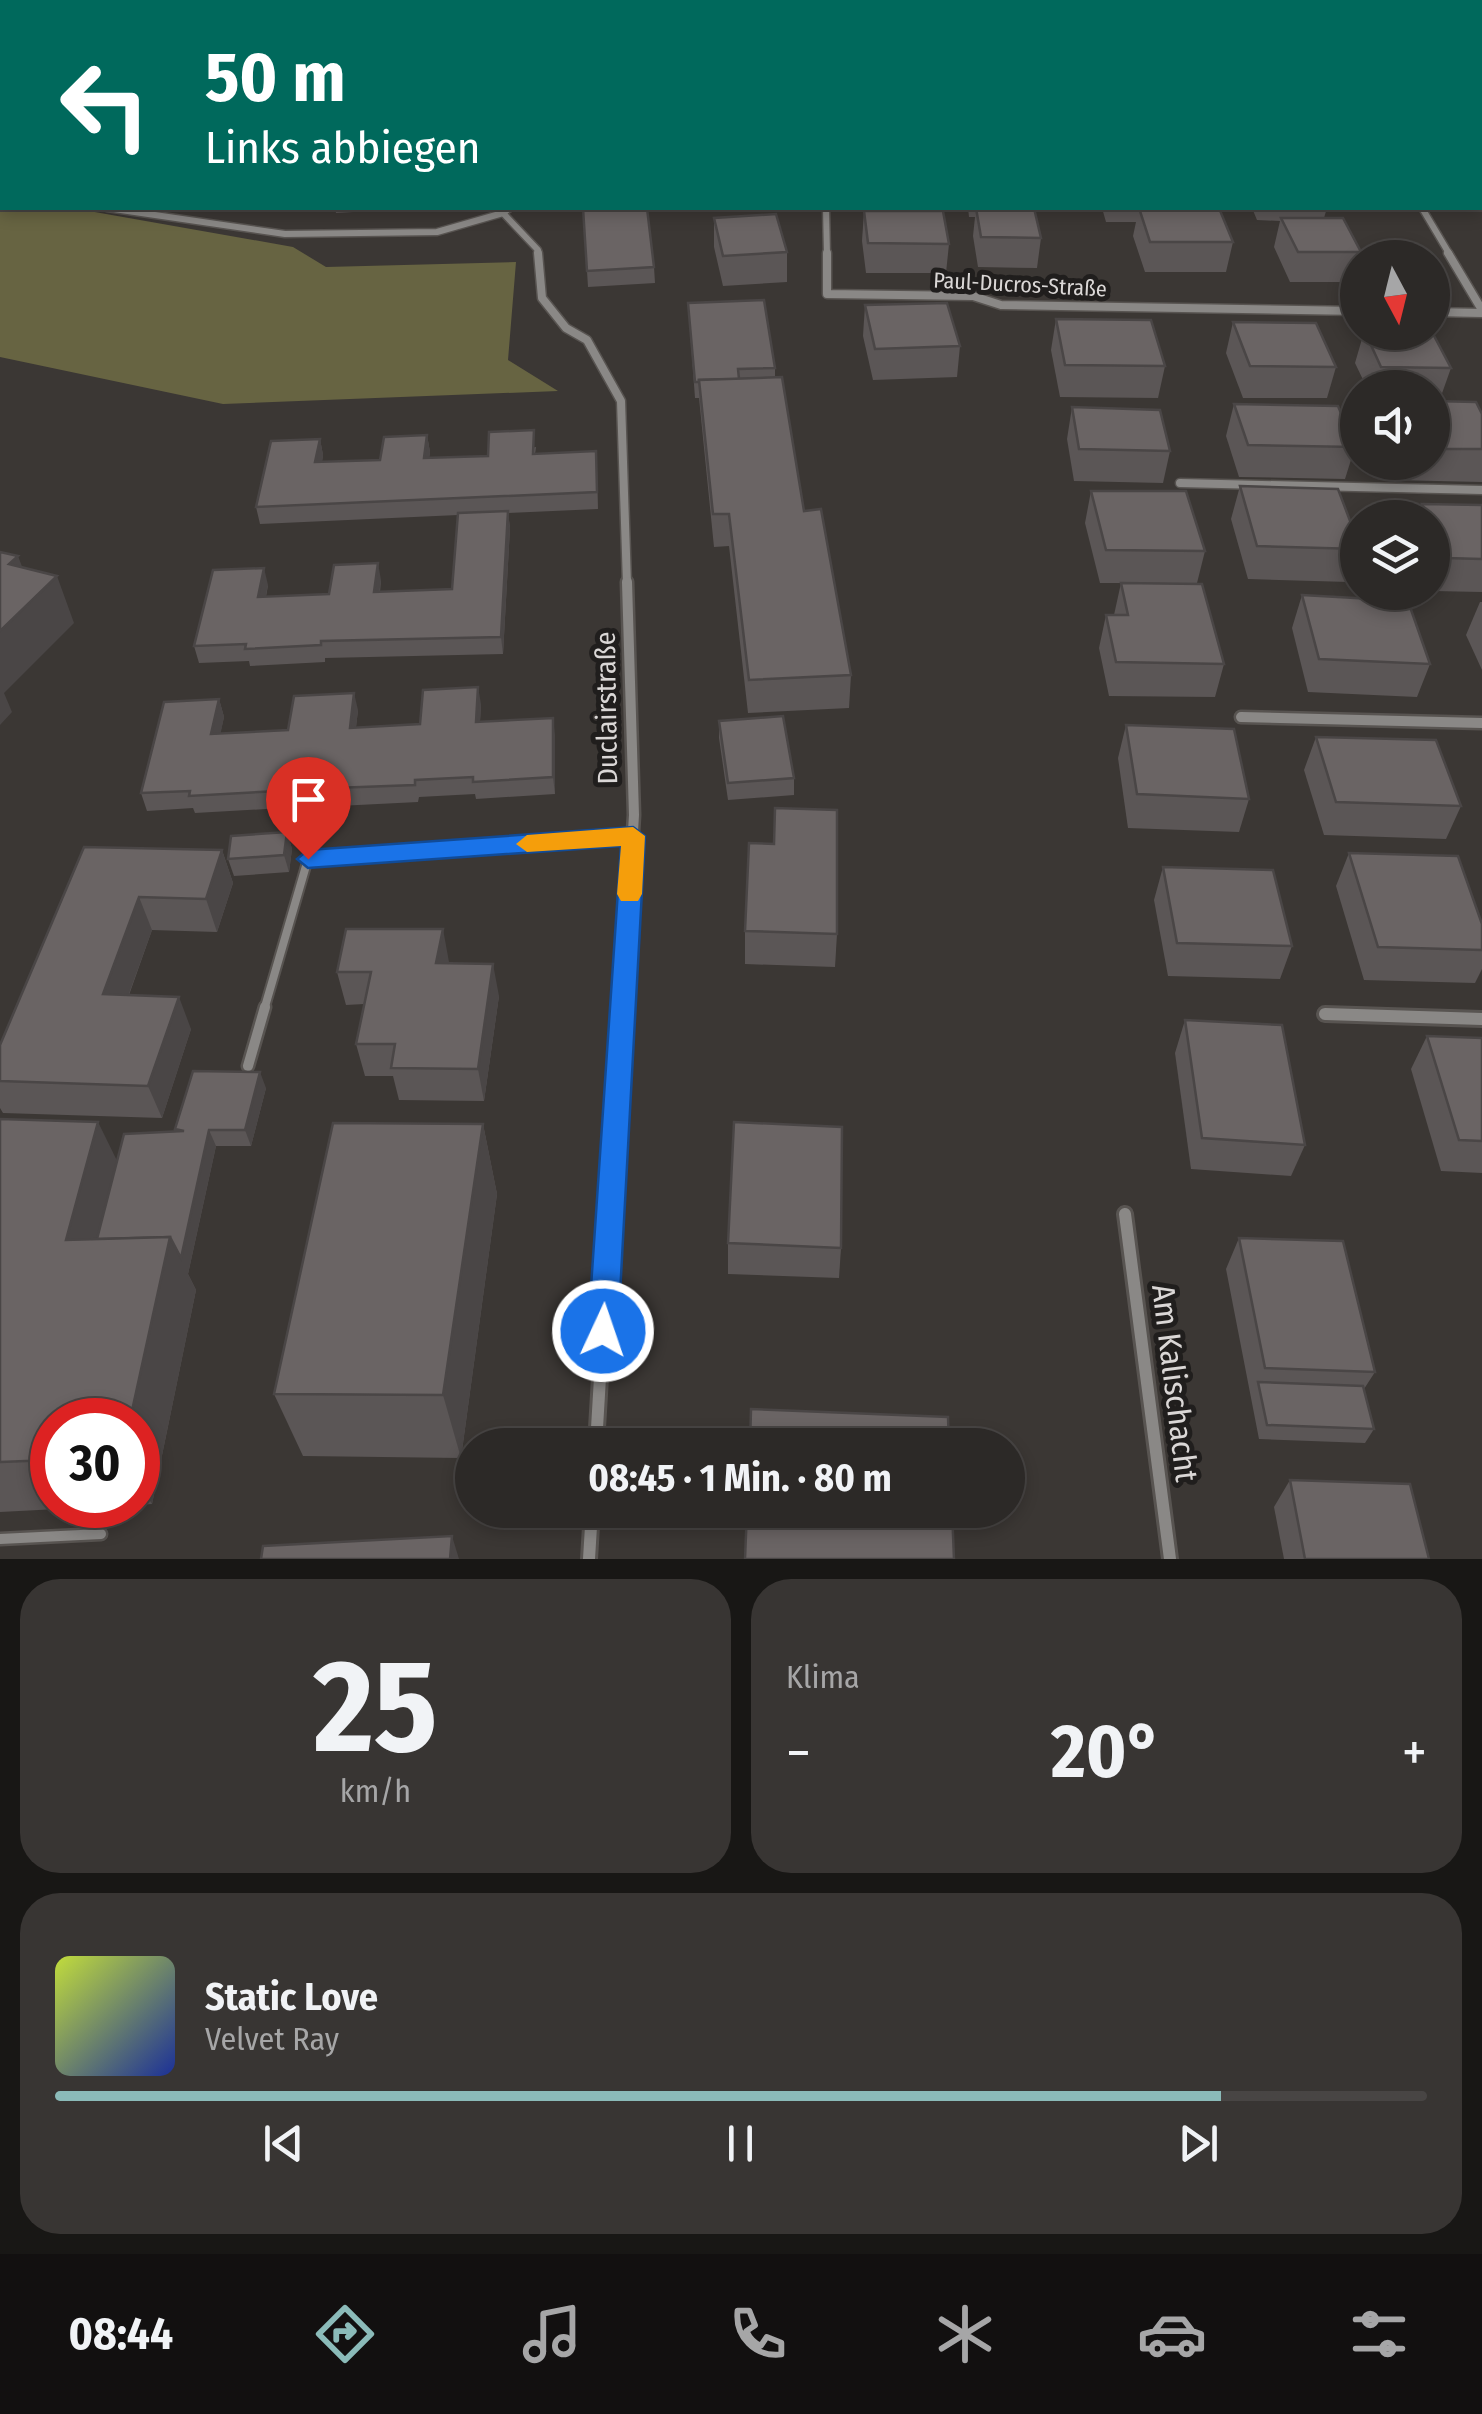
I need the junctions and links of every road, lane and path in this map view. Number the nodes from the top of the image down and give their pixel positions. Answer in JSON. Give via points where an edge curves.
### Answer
{"nodes":[{"id":1,"x":122,"y":210,"type":"edge"},
{"id":2,"x":506,"y":210,"type":"edge"},
{"id":3,"x":826,"y":210,"type":"edge"},
{"id":4,"x":1423,"y":210,"type":"edge"},
{"id":5,"x":1340,"y":311,"type":"edge"},
{"id":6,"x":1482,"y":311,"type":"edge"},
{"id":7,"x":1450,"y":312,"type":"edge"},
{"id":8,"x":1180,"y":483,"type":"dead end"},
{"id":9,"x":1482,"y":490,"type":"edge"},
{"id":10,"x":1241,"y":718,"type":"dead end"},
{"id":11,"x":1482,"y":723,"type":"edge"},
{"id":12,"x":633,"y":836,"type":"junction"},
{"id":13,"x":1325,"y":1014,"type":"dead end"},
{"id":14,"x":1482,"y":1019,"type":"edge"},
{"id":15,"x":248,"y":1066,"type":"dead end"},
{"id":16,"x":1125,"y":1214,"type":"dead end"},
{"id":17,"x":597,"y":1428,"type":"edge"},
{"id":18,"x":591,"y":1528,"type":"edge"},
{"id":19,"x":101,"y":1534,"type":"dead end"},
{"id":20,"x":0,"y":1539,"type":"edge"},
{"id":21,"x":589,"y":1559,"type":"edge"},
{"id":22,"x":1170,"y":1559,"type":"edge"}],
"edges":[{"from":1,"to":2,"type":"street","via":[[285,234],[437,232]]},
{"from":2,"to":12,"type":"street","name":"Duclairstraße","via":[[538,250],[542,298],[566,328],[587,340],[622,401]]},
{"from":3,"to":5,"type":"street","name":"Paul-Ducros-Straße","via":[[827,294],[973,296],[1002,305]]},
{"from":4,"to":6,"type":"street"},
{"from":6,"to":7,"type":"street"},
{"from":8,"to":9,"type":"street"},
{"from":10,"to":11,"type":"street"},
{"from":12,"to":15,"type":"lane","via":[[308,859]]},
{"from":12,"to":17,"type":"street","name":"Duclairstraße"},
{"from":13,"to":14,"type":"street"},
{"from":16,"to":22,"type":"street","name":"Am Kalischacht"},
{"from":18,"to":21,"type":"street"},
{"from":19,"to":20,"type":"lane"}]}
